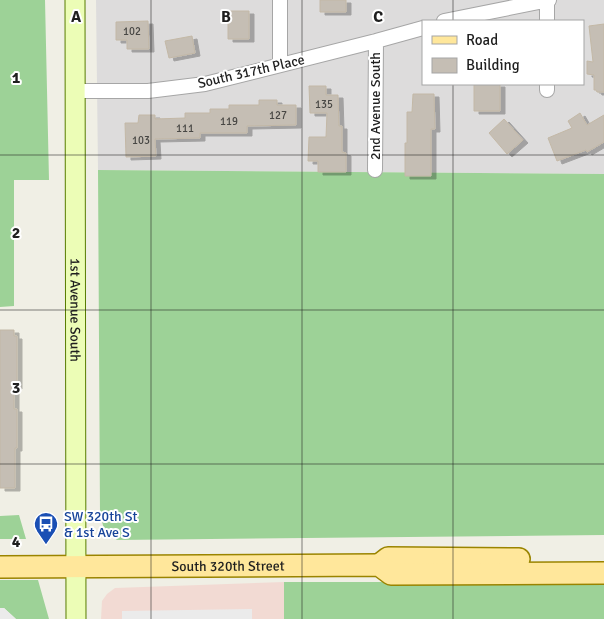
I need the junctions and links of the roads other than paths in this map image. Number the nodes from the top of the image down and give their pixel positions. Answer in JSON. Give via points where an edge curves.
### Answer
{"nodes":[{"id":1,"x":75,"y":0,"type":"edge"},
{"id":2,"x":280,"y":0,"type":"edge"},
{"id":3,"x":548,"y":0,"type":"edge"},
{"id":4,"x":449,"y":20,"type":"edge"},
{"id":5,"x":547,"y":20,"type":"edge"},
{"id":6,"x":422,"y":28,"type":"edge"},
{"id":7,"x":376,"y":41,"type":"junction"},
{"id":8,"x":280,"y":64,"type":"junction"},
{"id":9,"x":76,"y":91,"type":"junction"},
{"id":10,"x":374,"y":170,"type":"dead end"},
{"id":11,"x":604,"y":559,"type":"edge"},
{"id":12,"x":379,"y":565,"type":"junction"},
{"id":13,"x":0,"y":567,"type":"edge"},
{"id":14,"x":76,"y":567,"type":"junction"},
{"id":15,"x":604,"y":573,"type":"edge"},
{"id":16,"x":76,"y":619,"type":"edge"}],
"edges":[{"from":1,"to":9,"type":"main road","name":"1st Avenue South"},
{"from":2,"to":8,"type":"street"},
{"from":3,"to":4,"type":"street"},
{"from":3,"to":5,"type":"street"},
{"from":6,"to":7,"type":"street","name":"South 317th Place"},
{"from":7,"to":8,"type":"street","name":"South 317th Place"},
{"from":7,"to":10,"type":"street","name":"2nd Avenue South"},
{"from":8,"to":9,"type":"street","name":"South 317th Place","via":[[205,84],[148,91]]},
{"from":9,"to":14,"type":"main road","name":"1st Avenue South"},
{"from":11,"to":12,"type":"main road","name":"South 320th Street","via":[[388,558]]},
{"from":12,"to":14,"type":"main road","name":"South 320th Street"},
{"from":12,"to":15,"type":"main road","name":"South 320th Street","via":[[391,574]]},
{"from":13,"to":14,"type":"main road","name":"South 320th Street"},
{"from":14,"to":16,"type":"main road","name":"1st Avenue South"}]}
